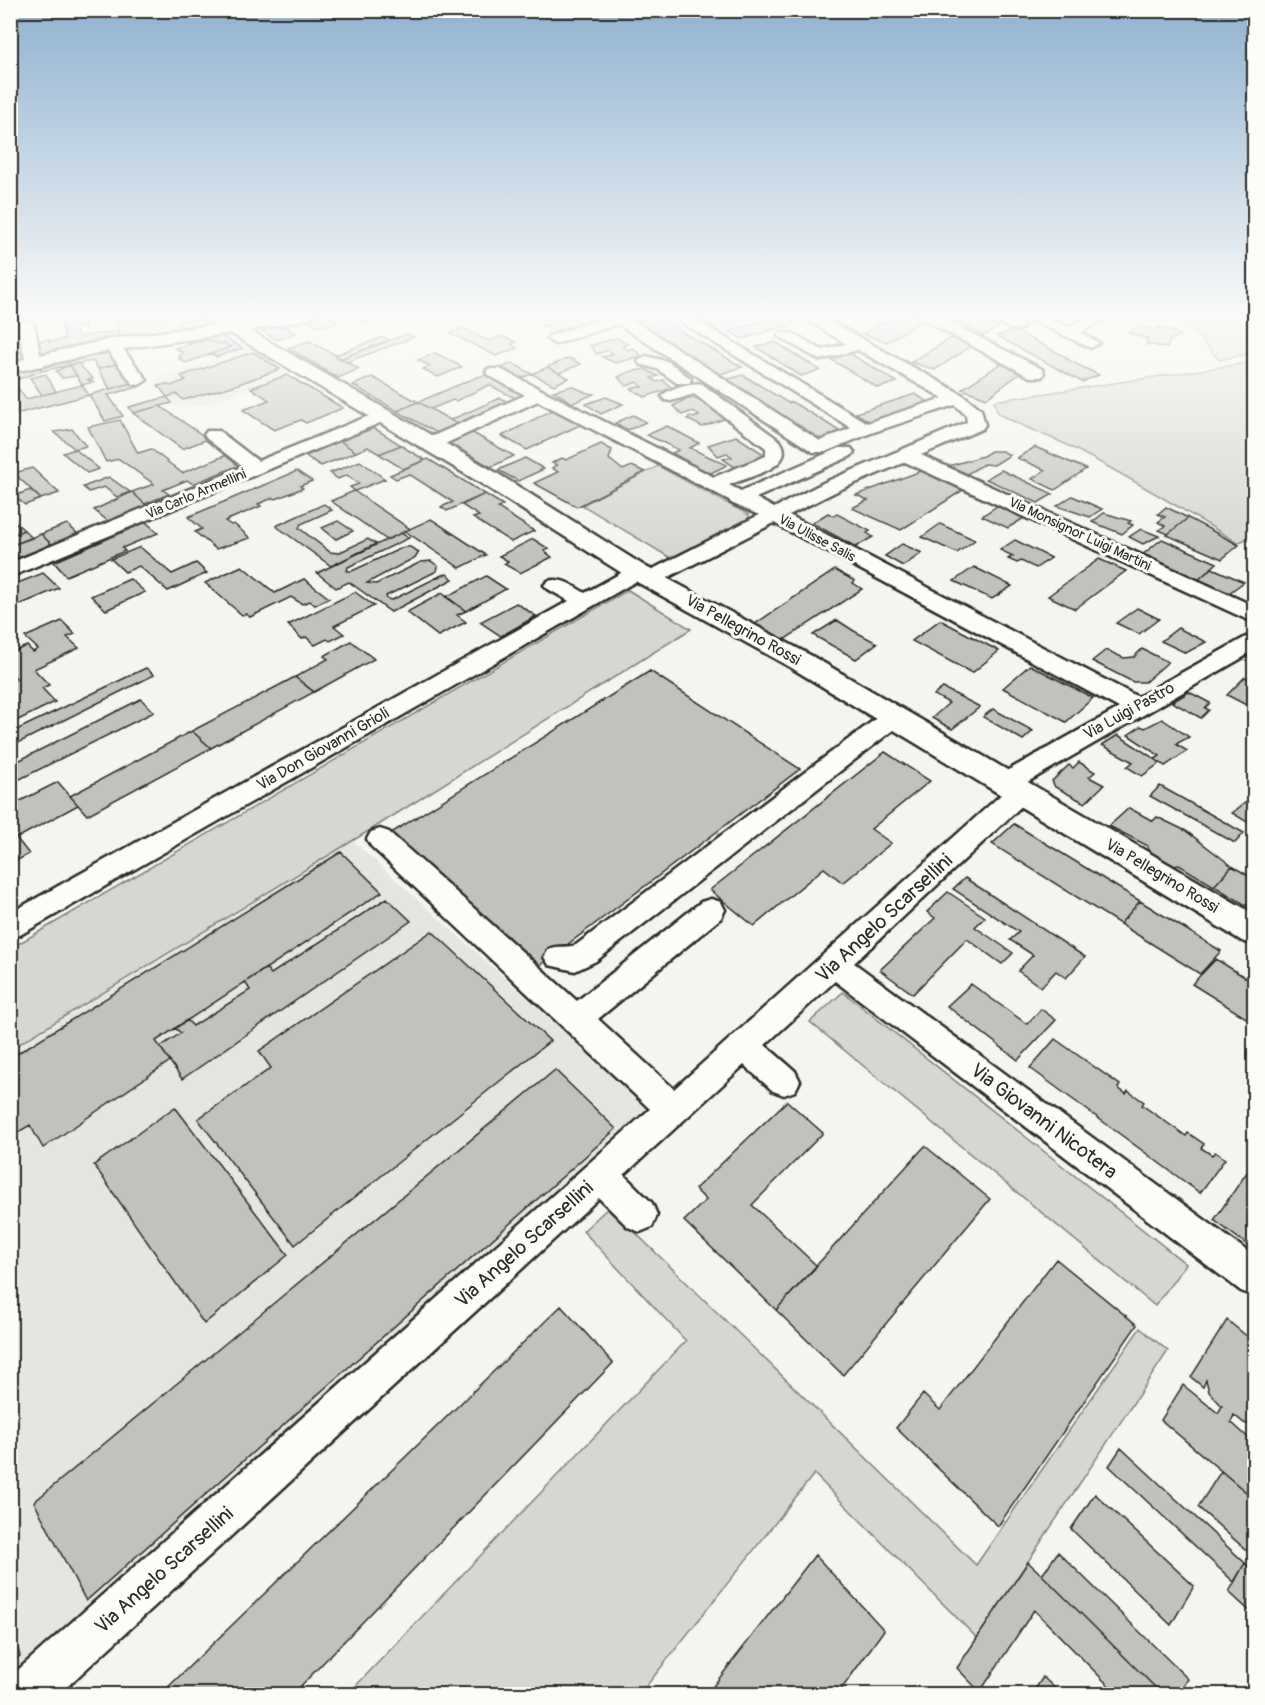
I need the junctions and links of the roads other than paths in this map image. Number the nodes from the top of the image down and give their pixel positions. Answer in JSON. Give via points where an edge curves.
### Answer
{"nodes":[{"id":1,"x":344,"y":395,"type":"edge"},
{"id":2,"x":538,"y":395,"type":"joint"},
{"id":3,"x":675,"y":395,"type":"edge"},
{"id":4,"x":705,"y":395,"type":"edge"},
{"id":5,"x":741,"y":395,"type":"edge"},
{"id":6,"x":808,"y":395,"type":"edge"},
{"id":7,"x":939,"y":395,"type":"edge"},
{"id":8,"x":671,"y":396,"type":"dead end"},
{"id":9,"x":959,"y":407,"type":"junction"},
{"id":10,"x":381,"y":416,"type":"junction"},
{"id":11,"x":925,"y":424,"type":"junction"},
{"id":12,"x":865,"y":429,"type":"junction"},
{"id":13,"x":213,"y":435,"type":"dead end"},
{"id":14,"x":945,"y":437,"type":"junction"},
{"id":15,"x":430,"y":444,"type":"junction"},
{"id":16,"x":906,"y":455,"type":"junction"},
{"id":17,"x":256,"y":468,"type":"junction"},
{"id":18,"x":711,"y":485,"type":"junction"},
{"id":19,"x":738,"y":498,"type":"junction"},
{"id":20,"x":773,"y":515,"type":"junction"},
{"id":21,"x":22,"y":567,"type":"edge"},
{"id":22,"x":643,"y":576,"type":"junction"},
{"id":23,"x":555,"y":585,"type":"dead end"},
{"id":24,"x":584,"y":601,"type":"junction"},
{"id":25,"x":1254,"y":614,"type":"edge"},
{"id":26,"x":1254,"y":642,"type":"edge"},
{"id":27,"x":1137,"y":707,"type":"junction"},
{"id":28,"x":901,"y":715,"type":"junction"},
{"id":29,"x":1012,"y":787,"type":"junction"},
{"id":30,"x":380,"y":839,"type":"dead end"},
{"id":31,"x":711,"y":910,"type":"dead end"},
{"id":32,"x":10,"y":927,"type":"edge"},
{"id":33,"x":1254,"y":931,"type":"edge"},
{"id":34,"x":559,"y":957,"type":"dead end"},
{"id":35,"x":834,"y":964,"type":"junction"},
{"id":36,"x":576,"y":1019,"type":"junction"},
{"id":37,"x":744,"y":1046,"type":"junction"},
{"id":38,"x":784,"y":1081,"type":"dead end"},
{"id":39,"x":673,"y":1109,"type":"junction"},
{"id":40,"x":600,"y":1175,"type":"junction"},
{"id":41,"x":640,"y":1215,"type":"dead end"},
{"id":42,"x":1254,"y":1278,"type":"edge"},
{"id":43,"x":26,"y":1695,"type":"edge"}],
"edges":[{"from":1,"to":10,"type":"main road","name":"Via Pellegrino Rossi"},
{"from":2,"to":15,"type":"street"},
{"from":2,"to":18,"type":"street","name":"Via Ulisse Salis"},
{"from":3,"to":8,"type":"street"},
{"from":4,"to":18,"type":"street","via":[[776,449],[773,460]]},
{"from":5,"to":12,"type":"street","via":[[819,448]]},
{"from":6,"to":12,"type":"street"},
{"from":7,"to":9,"type":"street"},
{"from":9,"to":11,"type":"street"},
{"from":9,"to":12,"type":"street"},
{"from":9,"to":14,"type":"street","name":"Via Don Giovanni Grioli","via":[[975,413],[976,424]]},
{"from":10,"to":15,"type":"main road","name":"Via Pellegrino Rossi"},
{"from":10,"to":17,"type":"street","name":"Via Carlo Armellini"},
{"from":11,"to":14,"type":"street"},
{"from":11,"to":19,"type":"street","via":[[858,447]]},
{"from":13,"to":17,"type":"street"},
{"from":14,"to":16,"type":"street","name":"Via Don Giovanni Grioli"},
{"from":15,"to":22,"type":"main road","name":"Via Pellegrino Rossi"},
{"from":16,"to":20,"type":"street","name":"Via Don Giovanni Grioli"},
{"from":16,"to":25,"type":"street","name":"Via Monsignor Luigi Martini"},
{"from":17,"to":21,"type":"street","name":"Via Carlo Armellini"},
{"from":18,"to":19,"type":"street","name":"Via Ulisse Salis"},
{"from":19,"to":20,"type":"street","name":"Via Ulisse Salis"},
{"from":20,"to":22,"type":"street","name":"Via Don Giovanni Grioli"},
{"from":20,"to":27,"type":"street","name":"Via Ulisse Salis"},
{"from":22,"to":24,"type":"street","name":"Via Don Giovanni Grioli"},
{"from":22,"to":28,"type":"main road","name":"Via Pellegrino Rossi"},
{"from":23,"to":24,"type":"street"},
{"from":24,"to":32,"type":"street","name":"Via Don Giovanni Grioli"},
{"from":26,"to":27,"type":"street","name":"Via Luigi Pastro"},
{"from":27,"to":29,"type":"street","name":"Via Luigi Pastro","via":[[1032,756]]},
{"from":28,"to":29,"type":"main road","name":"Via Pellegrino Rossi","via":[[952,742]]},
{"from":28,"to":34,"type":"street","via":[[586,953],[575,959]]},
{"from":29,"to":33,"type":"main road","name":"Via Pellegrino Rossi"},
{"from":29,"to":35,"type":"street","name":"Via Angelo Scarsellini"},
{"from":30,"to":36,"type":"street"},
{"from":31,"to":36,"type":"street"},
{"from":35,"to":37,"type":"street","name":"Via Angelo Scarsellini"},
{"from":35,"to":42,"type":"street","name":"Via Giovanni Nicotera"},
{"from":36,"to":39,"type":"street"},
{"from":37,"to":38,"type":"street"},
{"from":37,"to":39,"type":"street","name":"Via Angelo Scarsellini"},
{"from":39,"to":40,"type":"street","name":"Via Angelo Scarsellini"},
{"from":40,"to":41,"type":"street"},
{"from":40,"to":43,"type":"street","name":"Via Angelo Scarsellini"}]}
